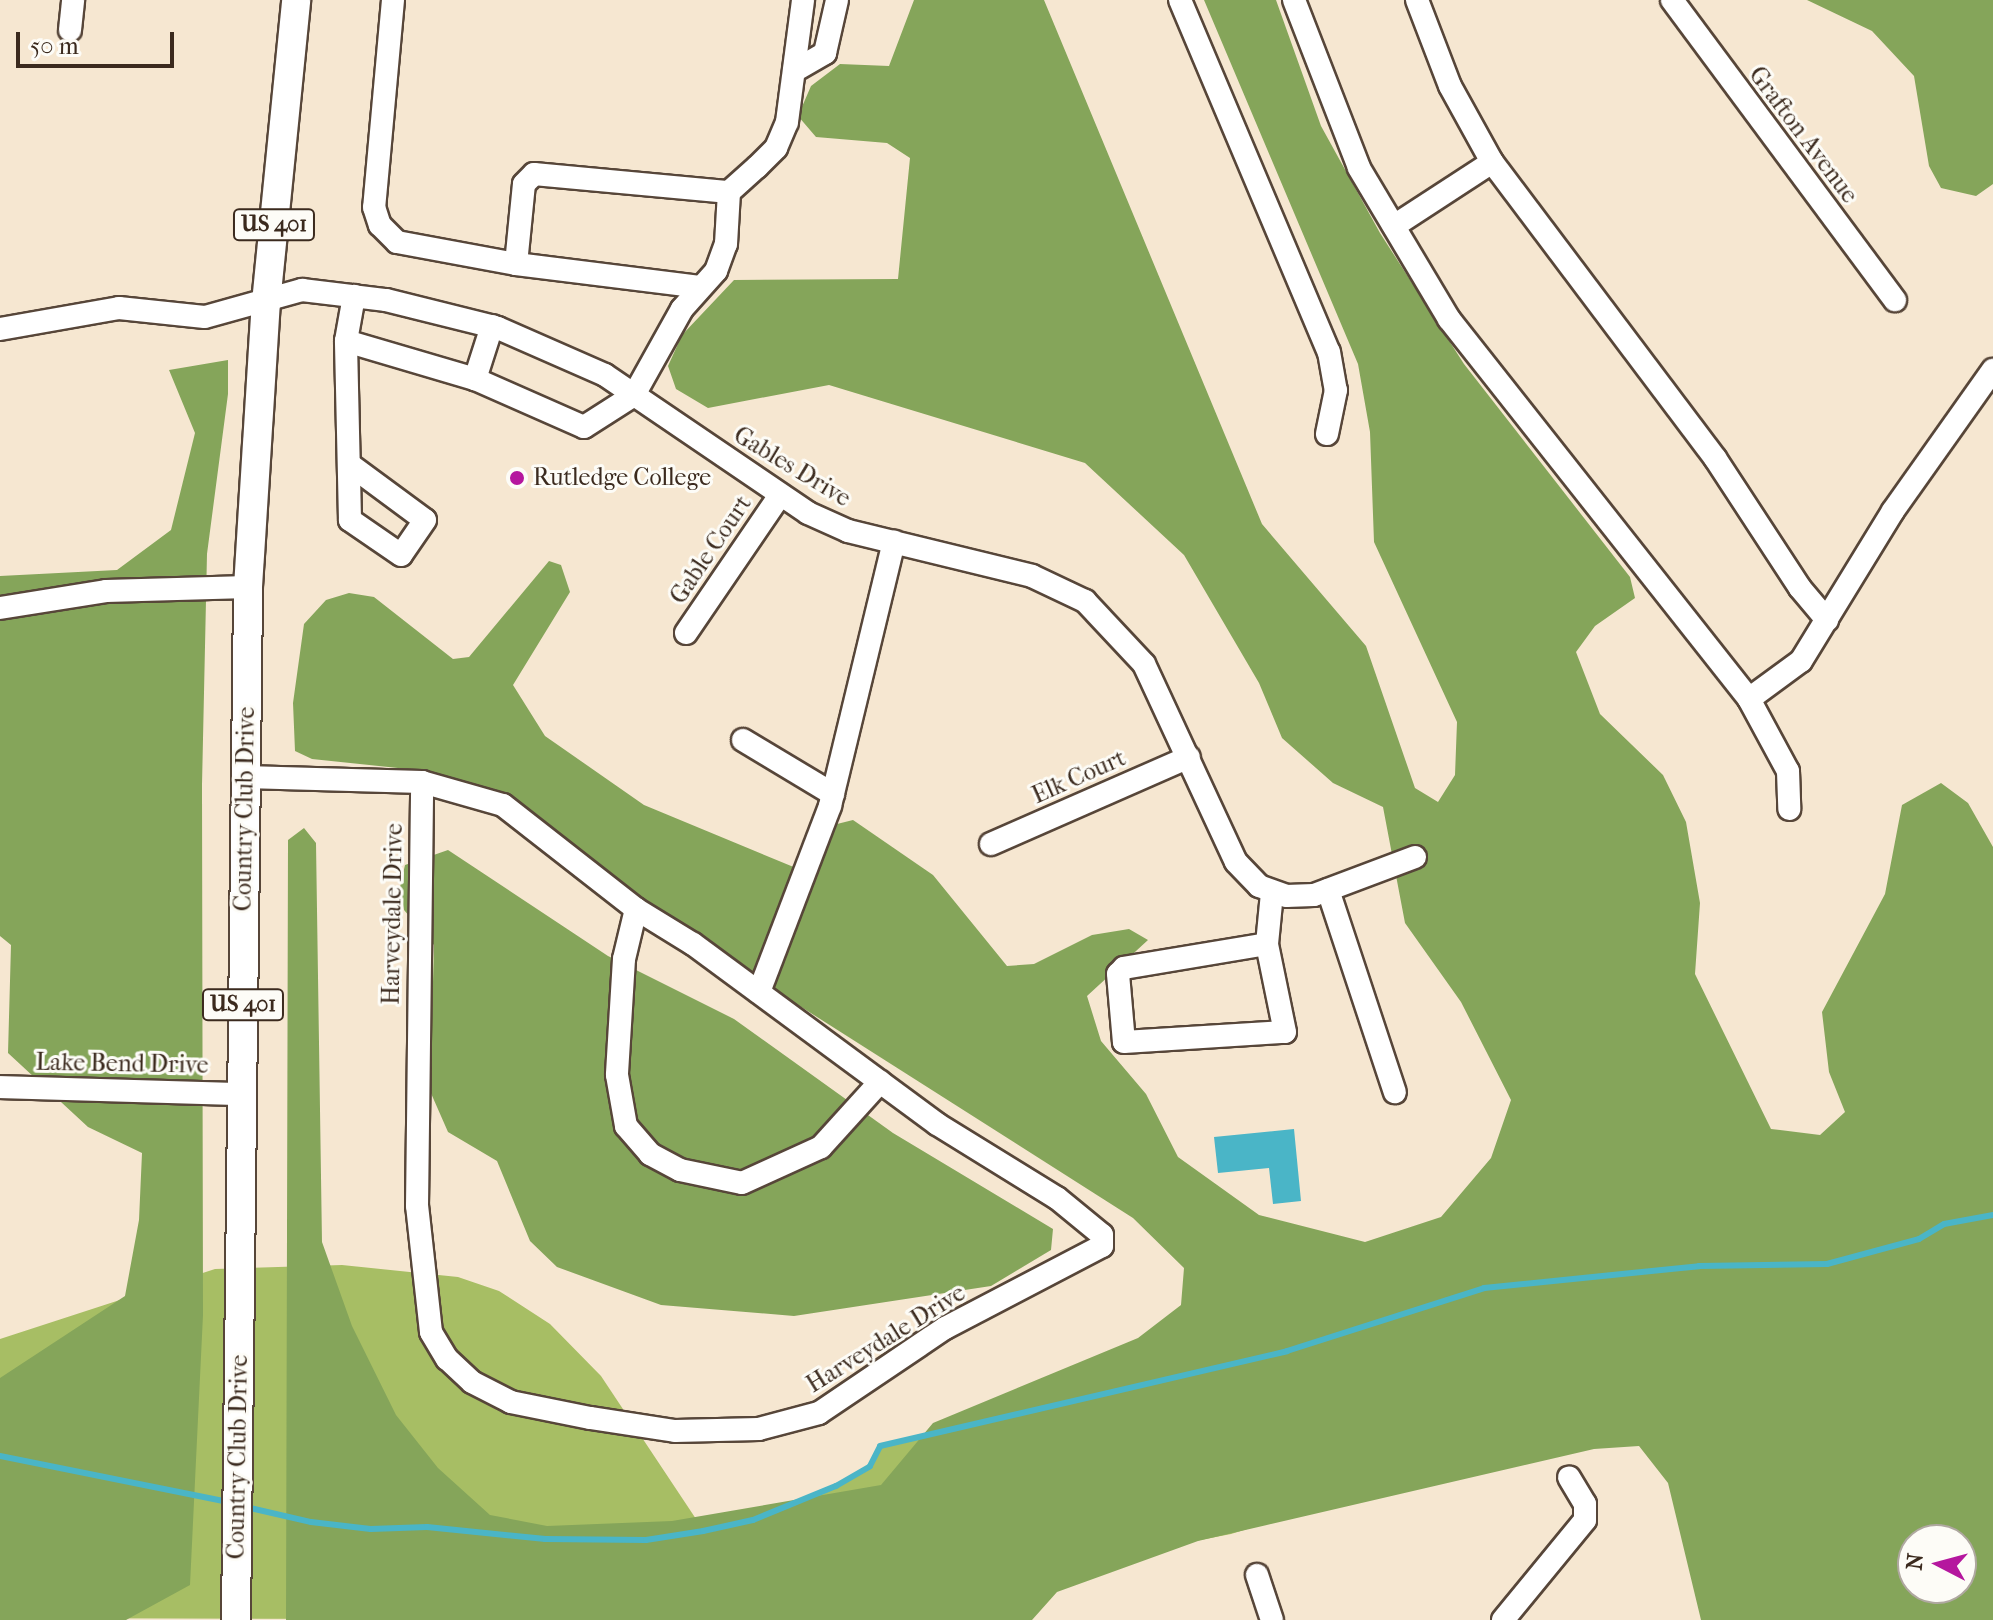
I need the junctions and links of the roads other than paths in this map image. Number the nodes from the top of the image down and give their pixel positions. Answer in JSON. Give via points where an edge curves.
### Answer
{"nodes":[{"id":1,"x":73,"y":0,"type":"edge"},
{"id":2,"x":296,"y":0,"type":"edge"},
{"id":3,"x":393,"y":0,"type":"edge"},
{"id":4,"x":803,"y":0,"type":"edge"},
{"id":5,"x":837,"y":0,"type":"edge"},
{"id":6,"x":1180,"y":0,"type":"edge"},
{"id":7,"x":1294,"y":0,"type":"edge"},
{"id":8,"x":1417,"y":0,"type":"edge"},
{"id":9,"x":1672,"y":0,"type":"edge"},
{"id":10,"x":70,"y":30,"type":"dead end"},
{"id":11,"x":794,"y":71,"type":"junction"},
{"id":12,"x":1492,"y":162,"type":"junction"},
{"id":13,"x":729,"y":192,"type":"junction"},
{"id":14,"x":1394,"y":226,"type":"junction"},
{"id":15,"x":516,"y":264,"type":"junction"},
{"id":16,"x":700,"y":287,"type":"junction"},
{"id":17,"x":354,"y":296,"type":"junction"},
{"id":18,"x":1895,"y":300,"type":"dead end"},
{"id":19,"x":266,"y":303,"type":"junction"},
{"id":20,"x":492,"y":326,"type":"junction"},
{"id":21,"x":0,"y":329,"type":"edge"},
{"id":22,"x":346,"y":341,"type":"junction"},
{"id":23,"x":1993,"y":370,"type":"edge"},
{"id":24,"x":475,"y":379,"type":"junction"},
{"id":25,"x":634,"y":395,"type":"junction"},
{"id":26,"x":1327,"y":434,"type":"dead end"},
{"id":27,"x":349,"y":464,"type":"dead end"},
{"id":28,"x":780,"y":495,"type":"junction"},
{"id":29,"x":894,"y":542,"type":"junction"},
{"id":30,"x":248,"y":587,"type":"junction"},
{"id":31,"x":0,"y":608,"type":"edge"},
{"id":32,"x":1827,"y":620,"type":"junction"},
{"id":33,"x":686,"y":633,"type":"dead end"},
{"id":34,"x":1749,"y":699,"type":"junction"},
{"id":35,"x":743,"y":740,"type":"dead end"},
{"id":36,"x":1189,"y":757,"type":"junction"},
{"id":37,"x":245,"y":777,"type":"junction"},
{"id":38,"x":422,"y":782,"type":"junction"},
{"id":39,"x":833,"y":794,"type":"junction"},
{"id":40,"x":1789,"y":809,"type":"dead end"},
{"id":41,"x":991,"y":844,"type":"dead end"},
{"id":42,"x":1415,"y":857,"type":"dead end"},
{"id":43,"x":1328,"y":890,"type":"junction"},
{"id":44,"x":1272,"y":893,"type":"junction"},
{"id":45,"x":636,"y":909,"type":"junction"},
{"id":46,"x":1267,"y":944,"type":"junction"},
{"id":47,"x":759,"y":992,"type":"junction"},
{"id":48,"x":880,"y":1082,"type":"junction"},
{"id":49,"x":0,"y":1087,"type":"edge"},
{"id":50,"x":1395,"y":1092,"type":"dead end"},
{"id":51,"x":242,"y":1094,"type":"junction"},
{"id":52,"x":1569,"y":1477,"type":"dead end"},
{"id":53,"x":1257,"y":1575,"type":"dead end"},
{"id":54,"x":236,"y":1620,"type":"edge"},
{"id":55,"x":1272,"y":1620,"type":"edge"},
{"id":56,"x":1503,"y":1620,"type":"edge"}],
"edges":[{"from":1,"to":10,"type":"street"},
{"from":2,"to":19,"type":"main road","name":"Country Club Drive","number":"US 401"},
{"from":3,"to":15,"type":"street","via":[[374,207],[380,225],[397,242]]},
{"from":4,"to":11,"type":"street"},
{"from":5,"to":11,"type":"street","via":[[825,53]]},
{"from":6,"to":26,"type":"street","via":[[1329,352],[1336,390]]},
{"from":7,"to":14,"type":"street","via":[[1359,168]]},
{"from":8,"to":12,"type":"street","via":[[1450,86]]},
{"from":9,"to":18,"type":"street","name":"Grafton Avenue"},
{"from":11,"to":13,"type":"street","via":[[787,122],[776,148]]},
{"from":12,"to":14,"type":"street"},
{"from":12,"to":32,"type":"street","via":[[1715,458],[1800,588]]},
{"from":13,"to":15,"type":"street","via":[[534,174],[524,184]]},
{"from":13,"to":16,"type":"street","via":[[726,244],[716,271]]},
{"from":14,"to":34,"type":"street","via":[[1449,319]]},
{"from":15,"to":16,"type":"street"},
{"from":16,"to":25,"type":"street"},
{"from":17,"to":19,"type":"street","name":"Gables Drive","via":[[302,290]]},
{"from":17,"to":20,"type":"street","name":"Gables Drive"},
{"from":17,"to":22,"type":"street"},
{"from":19,"to":21,"type":"street","name":"Gables Drive","via":[[205,317],[119,308]]},
{"from":19,"to":30,"type":"main road","name":"Country Club Drive","number":"US 401"},
{"from":20,"to":24,"type":"street"},
{"from":20,"to":25,"type":"street","name":"Gables Drive","via":[[553,349]]},
{"from":22,"to":24,"type":"street"},
{"from":22,"to":27,"type":"street"},
{"from":23,"to":32,"type":"street","via":[[1893,511]]},
{"from":24,"to":25,"type":"street","via":[[584,427]]},
{"from":25,"to":28,"type":"street","name":"Gables Drive"},
{"from":28,"to":29,"type":"street","name":"Gables Drive","via":[[848,531]]},
{"from":28,"to":33,"type":"street","name":"Gable Court"},
{"from":29,"to":36,"type":"street","name":"Gables Drive","via":[[1032,576],[1085,601],[1144,664]]},
{"from":29,"to":39,"type":"street"},
{"from":30,"to":31,"type":"street","via":[[106,591]]},
{"from":30,"to":37,"type":"main road","name":"Country Club Drive","number":"US 401"},
{"from":32,"to":34,"type":"street","via":[[1801,661]]},
{"from":34,"to":40,"type":"street","via":[[1788,771]]},
{"from":35,"to":39,"type":"street","via":[[809,785]]},
{"from":36,"to":41,"type":"street","name":"Elk Court"},
{"from":36,"to":44,"type":"street","name":"Gables Drive","via":[[1236,862],[1247,877]]},
{"from":37,"to":38,"type":"street","name":"Harveydale Drive"},
{"from":37,"to":51,"type":"main road","name":"Country Club Drive","number":"US 401"},
{"from":38,"to":45,"type":"street","name":"Harveydale Drive","via":[[503,805]]},
{"from":38,"to":48,"type":"street","name":"Harveydale Drive","via":[[417,1206],[431,1332],[447,1359],[472,1382],[511,1402],[590,1418],[675,1431],[759,1429],[819,1413],[945,1328],[1102,1246],[1102,1235],[1057,1198]]},
{"from":39,"to":47,"type":"street"},
{"from":42,"to":43,"type":"street"},
{"from":43,"to":44,"type":"street","via":[[1300,897]]},
{"from":43,"to":50,"type":"street"},
{"from":44,"to":46,"type":"street"},
{"from":45,"to":47,"type":"street","name":"Harveydale Drive"},
{"from":45,"to":48,"type":"street","via":[[624,959],[617,1075],[626,1126],[650,1154],[680,1170],[742,1183],[821,1147]]},
{"from":46,"to":46,"type":"street","via":[[1285,1032],[1124,1042],[1118,974],[1124,968]]},
{"from":47,"to":48,"type":"street","name":"Harveydale Drive"},
{"from":49,"to":51,"type":"street","name":"Lake Bend Drive"},
{"from":51,"to":54,"type":"main road","name":"Country Club Drive","number":"US 401"},
{"from":52,"to":56,"type":"street","via":[[1585,1504],[1585,1520]]},
{"from":53,"to":55,"type":"street"}]}
